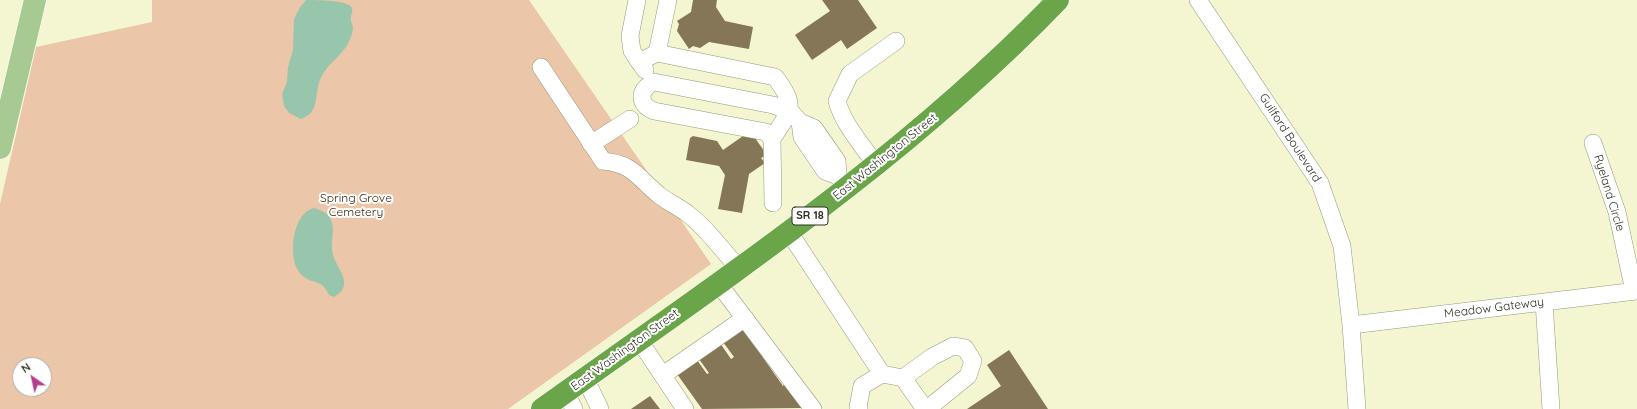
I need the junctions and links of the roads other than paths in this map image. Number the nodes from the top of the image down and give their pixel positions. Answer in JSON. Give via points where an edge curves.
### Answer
{"nodes":[{"id":1,"x":35,"y":0,"type":"edge"},
{"id":2,"x":636,"y":0,"type":"edge"},
{"id":3,"x":668,"y":0,"type":"edge"},
{"id":4,"x":1058,"y":0,"type":"edge"},
{"id":5,"x":1198,"y":0,"type":"edge"},
{"id":6,"x":896,"y":41,"type":"dead end"},
{"id":7,"x":657,"y":53,"type":"junction"},
{"id":8,"x":639,"y":62,"type":"junction"},
{"id":9,"x":541,"y":67,"type":"dead end"},
{"id":10,"x":654,"y":82,"type":"junction"},
{"id":11,"x":795,"y":116,"type":"junction"},
{"id":12,"x":630,"y":119,"type":"dead end"},
{"id":13,"x":772,"y":139,"type":"junction"},
{"id":14,"x":1,"y":141,"type":"edge"},
{"id":15,"x":1593,"y":143,"type":"dead end"},
{"id":16,"x":591,"y":144,"type":"junction"},
{"id":17,"x":876,"y":165,"type":"junction"},
{"id":18,"x":843,"y":182,"type":"junction"},
{"id":19,"x":773,"y":203,"type":"dead end"},
{"id":20,"x":789,"y":232,"type":"junction"},
{"id":21,"x":738,"y":268,"type":"junction"},
{"id":22,"x":718,"y":283,"type":"junction"},
{"id":23,"x":1635,"y":291,"type":"edge"},
{"id":24,"x":1544,"y":302,"type":"junction"},
{"id":25,"x":745,"y":318,"type":"junction"},
{"id":26,"x":1351,"y":325,"type":"junction"},
{"id":27,"x":639,"y":340,"type":"junction"},
{"id":28,"x":882,"y":374,"type":"junction"},
{"id":29,"x":663,"y":375,"type":"junction"},
{"id":30,"x":585,"y":378,"type":"junction"},
{"id":31,"x":903,"y":378,"type":"junction"},
{"id":32,"x":570,"y":400,"type":"edge"},
{"id":33,"x":542,"y":409,"type":"edge"},
{"id":34,"x":600,"y":409,"type":"edge"},
{"id":35,"x":684,"y":409,"type":"edge"},
{"id":36,"x":813,"y":409,"type":"edge"},
{"id":37,"x":859,"y":409,"type":"edge"},
{"id":38,"x":926,"y":409,"type":"edge"},
{"id":39,"x":1357,"y":409,"type":"edge"},
{"id":40,"x":1551,"y":409,"type":"edge"}],
"edges":[{"from":1,"to":14,"type":"main road"},
{"from":2,"to":8,"type":"street","via":[[630,36],[632,51]]},
{"from":3,"to":7,"type":"street"},
{"from":4,"to":17,"type":"highway","name":"East Washington Street","number":"SR 18","via":[[977,80]]},
{"from":5,"to":26,"type":"street","name":"Guilford Boulevard","via":[[1320,183],[1342,246]]},
{"from":6,"to":17,"type":"street","via":[[850,74],[837,101],[852,130]]},
{"from":7,"to":8,"type":"street"},
{"from":7,"to":11,"type":"street","via":[[775,77],[785,90]]},
{"from":8,"to":10,"type":"street"},
{"from":9,"to":16,"type":"street"},
{"from":10,"to":11,"type":"street","via":[[773,105]]},
{"from":10,"to":13,"type":"street","via":[[647,86],[642,94],[646,107],[654,111],[766,132]]},
{"from":11,"to":13,"type":"street"},
{"from":11,"to":18,"type":"street","via":[[814,128],[837,161]]},
{"from":12,"to":16,"type":"street"},
{"from":13,"to":19,"type":"street"},
{"from":15,"to":23,"type":"street","name":"Ryeland Circle","via":[[1617,212]]},
{"from":16,"to":21,"type":"street","via":[[603,161],[629,167],[659,194],[687,214],[708,232]]},
{"from":17,"to":18,"type":"highway","name":"East Washington Street","number":"SR 18"},
{"from":18,"to":20,"type":"highway","name":"East Washington Street","number":"SR 18"},
{"from":20,"to":21,"type":"highway","name":"East Washington Street","number":"SR 18"},
{"from":20,"to":28,"type":"street"},
{"from":21,"to":22,"type":"highway","name":"East Washington Street","number":"SR 18"},
{"from":22,"to":25,"type":"street"},
{"from":22,"to":27,"type":"highway","name":"East Washington Street","number":"SR 18"},
{"from":23,"to":24,"type":"street","name":"Meadow Gateway"},
{"from":24,"to":26,"type":"street","name":"Meadow Gateway"},
{"from":24,"to":40,"type":"street"},
{"from":25,"to":29,"type":"street"},
{"from":25,"to":36,"type":"street"},
{"from":26,"to":39,"type":"street","name":"Guilford Boulevard"},
{"from":27,"to":29,"type":"street"},
{"from":27,"to":30,"type":"highway","name":"East Washington Street","number":"SR 18"},
{"from":28,"to":31,"type":"street"},
{"from":28,"to":37,"type":"street","via":[[862,386]]},
{"from":29,"to":35,"type":"street"},
{"from":30,"to":32,"type":"highway","name":"East Washington Street","number":"SR 18"},
{"from":30,"to":34,"type":"street"},
{"from":31,"to":38,"type":"street"},
{"from":31,"to":38,"type":"street","via":[[932,357],[953,346],[965,348],[972,361],[968,376]]},
{"from":32,"to":33,"type":"highway","name":"East Washington Street","number":"SR 18"}]}
